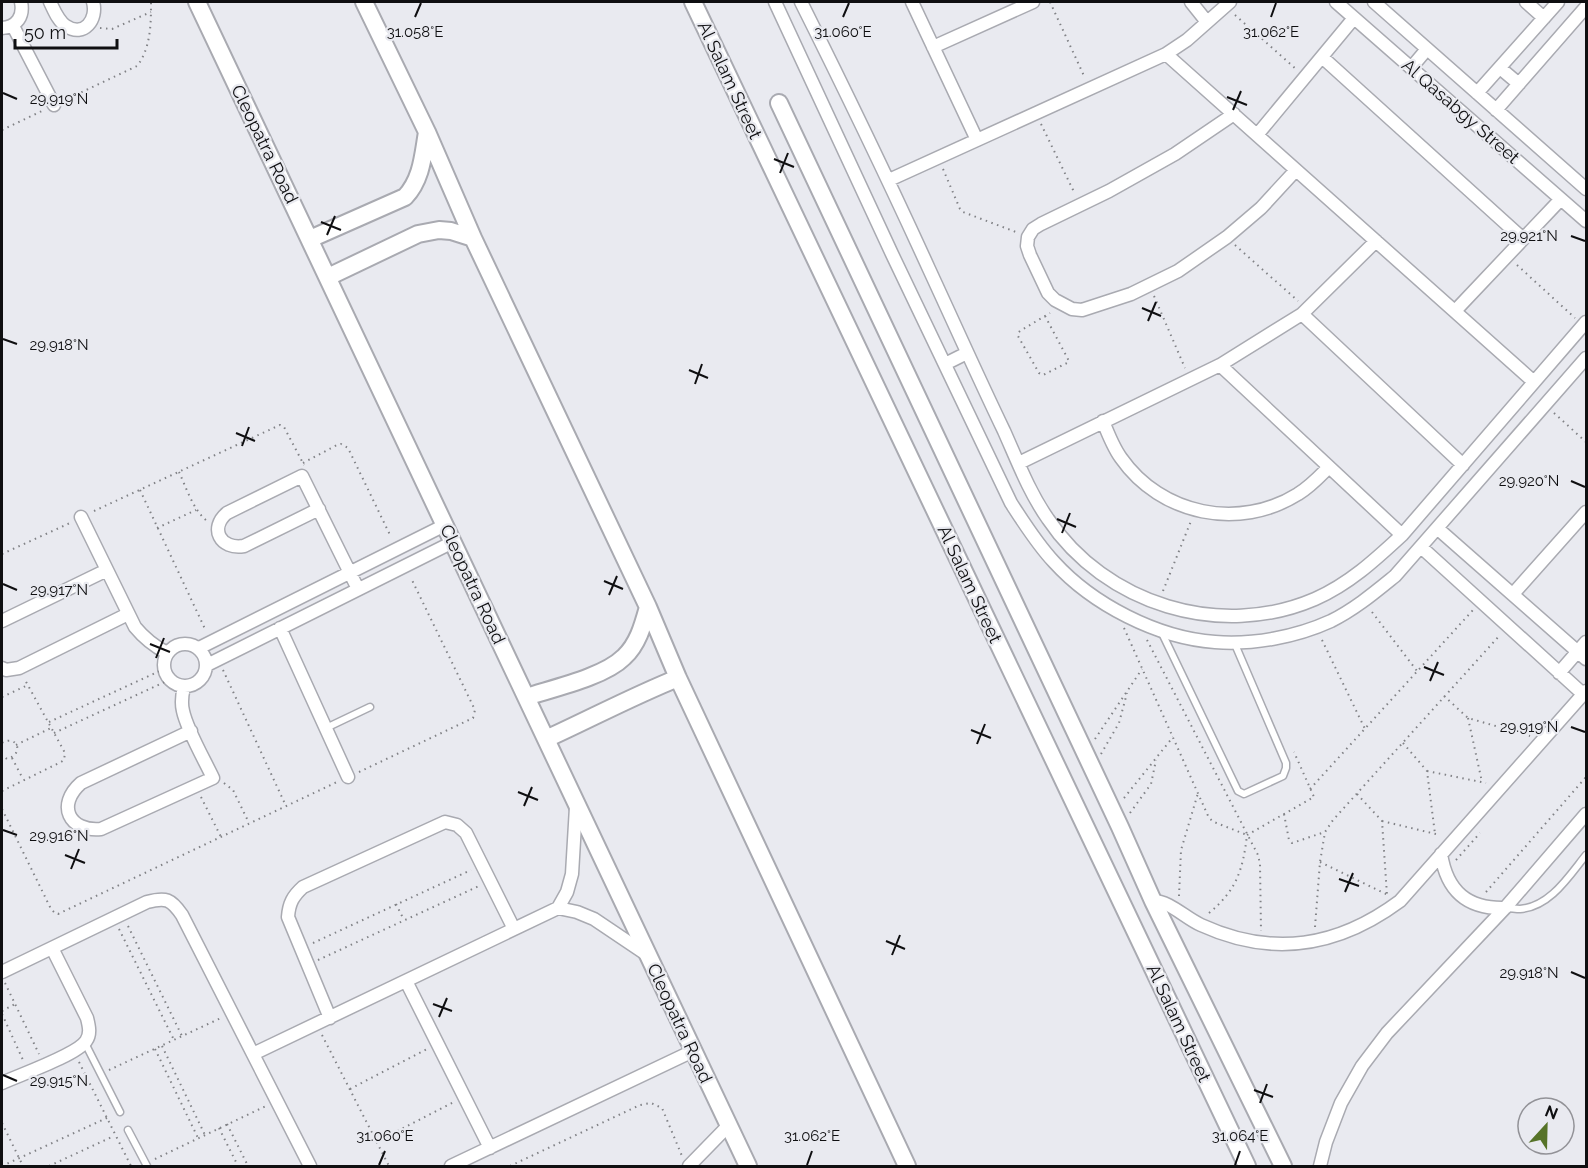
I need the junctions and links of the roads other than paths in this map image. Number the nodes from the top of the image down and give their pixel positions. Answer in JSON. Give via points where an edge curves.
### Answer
{"nodes":[{"id":1,"x":21,"y":2,"type":"edge"},
{"id":2,"x":50,"y":2,"type":"edge"},
{"id":3,"x":93,"y":2,"type":"edge"},
{"id":4,"x":197,"y":2,"type":"edge"},
{"id":5,"x":364,"y":2,"type":"edge"},
{"id":6,"x":693,"y":2,"type":"edge"},
{"id":7,"x":801,"y":2,"type":"edge"},
{"id":8,"x":912,"y":2,"type":"edge"},
{"id":9,"x":1033,"y":2,"type":"edge"},
{"id":10,"x":1191,"y":2,"type":"edge"},
{"id":11,"x":1336,"y":2,"type":"edge"},
{"id":12,"x":1374,"y":2,"type":"edge"},
{"id":13,"x":1526,"y":2,"type":"edge"},
{"id":14,"x":1558,"y":2,"type":"edge"},
{"id":15,"x":778,"y":3,"type":"edge"},
{"id":16,"x":1227,"y":4,"type":"edge"},
{"id":17,"x":1587,"y":7,"type":"edge"},
{"id":18,"x":1354,"y":18,"type":"junction"},
{"id":19,"x":1544,"y":18,"type":"junction"},
{"id":20,"x":1207,"y":22,"type":"junction"},
{"id":21,"x":7,"y":27,"type":"edge"},
{"id":22,"x":933,"y":47,"type":"junction"},
{"id":23,"x":1427,"y":49,"type":"junction"},
{"id":24,"x":1166,"y":54,"type":"junction"},
{"id":25,"x":1322,"y":57,"type":"junction"},
{"id":26,"x":1411,"y":68,"type":"junction"},
{"id":27,"x":1500,"y":68,"type":"junction"},
{"id":28,"x":1519,"y":84,"type":"junction"},
{"id":29,"x":1477,"y":93,"type":"junction"},
{"id":30,"x":779,"y":103,"type":"dead end"},
{"id":31,"x":54,"y":105,"type":"road end"},
{"id":32,"x":1496,"y":110,"type":"junction"},
{"id":33,"x":1234,"y":114,"type":"junction"},
{"id":34,"x":427,"y":132,"type":"junction"},
{"id":35,"x":1257,"y":135,"type":"junction"},
{"id":36,"x":977,"y":140,"type":"junction"},
{"id":37,"x":1296,"y":170,"type":"junction"},
{"id":38,"x":889,"y":180,"type":"junction"},
{"id":39,"x":1587,"y":189,"type":"edge"},
{"id":40,"x":1561,"y":199,"type":"junction"},
{"id":41,"x":1587,"y":221,"type":"edge"},
{"id":42,"x":473,"y":238,"type":"junction"},
{"id":43,"x":310,"y":239,"type":"junction"},
{"id":44,"x":1523,"y":239,"type":"junction"},
{"id":45,"x":1376,"y":242,"type":"junction"},
{"id":46,"x":328,"y":277,"type":"junction"},
{"id":47,"x":1305,"y":311,"type":"junction"},
{"id":48,"x":1455,"y":311,"type":"junction"},
{"id":49,"x":1585,"y":324,"type":"edge"},
{"id":50,"x":967,"y":353,"type":"junction"},
{"id":51,"x":1587,"y":358,"type":"edge"},
{"id":52,"x":945,"y":364,"type":"junction"},
{"id":53,"x":1220,"y":365,"type":"junction"},
{"id":54,"x":1534,"y":382,"type":"junction"},
{"id":55,"x":1103,"y":421,"type":"junction"},
{"id":56,"x":1019,"y":463,"type":"junction"},
{"id":57,"x":1463,"y":465,"type":"junction"},
{"id":58,"x":1329,"y":467,"type":"junction"},
{"id":59,"x":319,"y":509,"type":"junction"},
{"id":60,"x":1587,"y":512,"type":"edge"},
{"id":61,"x":81,"y":517,"type":"road end"},
{"id":62,"x":445,"y":525,"type":"junction"},
{"id":63,"x":1437,"y":528,"type":"junction"},
{"id":64,"x":1401,"y":535,"type":"junction"},
{"id":65,"x":453,"y":542,"type":"junction"},
{"id":66,"x":1420,"y":547,"type":"junction"},
{"id":67,"x":107,"y":570,"type":"junction"},
{"id":68,"x":350,"y":573,"type":"junction"},
{"id":69,"x":358,"y":589,"type":"junction"},
{"id":70,"x":1513,"y":594,"type":"junction"},
{"id":71,"x":648,"y":607,"type":"junction"},
{"id":72,"x":128,"y":614,"type":"junction"},
{"id":73,"x":2,"y":621,"type":"edge"},
{"id":74,"x":280,"y":628,"type":"junction"},
{"id":75,"x":1161,"y":630,"type":"junction"},
{"id":76,"x":1234,"y":642,"type":"junction"},
{"id":77,"x":199,"y":648,"type":"junction"},
{"id":78,"x":1584,"y":651,"type":"edge"},
{"id":79,"x":167,"y":653,"type":"junction"},
{"id":80,"x":213,"y":662,"type":"junction"},
{"id":81,"x":2,"y":668,"type":"edge"},
{"id":82,"x":1559,"y":673,"type":"junction"},
{"id":83,"x":678,"y":678,"type":"junction"},
{"id":84,"x":184,"y":687,"type":"junction"},
{"id":85,"x":1585,"y":693,"type":"edge"},
{"id":86,"x":526,"y":698,"type":"junction"},
{"id":87,"x":370,"y":707,"type":"dead end"},
{"id":88,"x":326,"y":729,"type":"junction"},
{"id":89,"x":191,"y":731,"type":"junction"},
{"id":90,"x":546,"y":739,"type":"junction"},
{"id":91,"x":348,"y":777,"type":"road end"},
{"id":92,"x":576,"y":803,"type":"junction"},
{"id":93,"x":1587,"y":814,"type":"edge"},
{"id":94,"x":1441,"y":855,"type":"junction"},
{"id":95,"x":1587,"y":855,"type":"edge"},
{"id":96,"x":1153,"y":901,"type":"junction"},
{"id":97,"x":558,"y":908,"type":"junction"},
{"id":98,"x":1505,"y":908,"type":"junction"},
{"id":99,"x":514,"y":929,"type":"junction"},
{"id":100,"x":51,"y":948,"type":"junction"},
{"id":101,"x":648,"y":955,"type":"junction"},
{"id":102,"x":2,"y":974,"type":"edge"},
{"id":103,"x":406,"y":981,"type":"junction"},
{"id":104,"x":330,"y":1017,"type":"junction"},
{"id":105,"x":85,"y":1043,"type":"junction"},
{"id":106,"x":693,"y":1051,"type":"junction"},
{"id":107,"x":253,"y":1054,"type":"junction"},
{"id":108,"x":2,"y":1083,"type":"edge"},
{"id":109,"x":120,"y":1112,"type":"road end"},
{"id":110,"x":728,"y":1126,"type":"junction"},
{"id":111,"x":128,"y":1130,"type":"road end"},
{"id":112,"x":490,"y":1148,"type":"junction"},
{"id":113,"x":686,"y":1162,"type":"edge"},
{"id":114,"x":146,"y":1165,"type":"edge"},
{"id":115,"x":310,"y":1167,"type":"edge"},
{"id":116,"x":451,"y":1167,"type":"edge"},
{"id":117,"x":748,"y":1167,"type":"edge"},
{"id":118,"x":907,"y":1167,"type":"edge"},
{"id":119,"x":1247,"y":1167,"type":"edge"},
{"id":120,"x":1283,"y":1167,"type":"edge"},
{"id":121,"x":1320,"y":1167,"type":"edge"}],
"edges":[{"from":1,"to":21,"type":"street","via":[[18,22]]},
{"from":2,"to":3,"type":"street","via":[[60,21],[76,29],[92,21]]},
{"from":4,"to":43,"type":"main road","name":"Cleopatra Road"},
{"from":5,"to":34,"type":"main road"},
{"from":6,"to":119,"type":"main road","name":"Al Salam Street"},
{"from":7,"to":38,"type":"street"},
{"from":8,"to":22,"type":"street"},
{"from":9,"to":22,"type":"street"},
{"from":10,"to":20,"type":"street"},
{"from":11,"to":18,"type":"street","name":"Al Qasabgy Street"},
{"from":12,"to":23,"type":"street","name":"Al Qasabgy Street"},
{"from":13,"to":19,"type":"street"},
{"from":14,"to":19,"type":"street"},
{"from":15,"to":52,"type":"street"},
{"from":16,"to":20,"type":"street"},
{"from":17,"to":28,"type":"street"},
{"from":18,"to":25,"type":"street"},
{"from":18,"to":26,"type":"street","name":"Al Qasabgy Street"},
{"from":19,"to":27,"type":"street"},
{"from":20,"to":24,"type":"street"},
{"from":21,"to":31,"type":"street"},
{"from":22,"to":36,"type":"street"},
{"from":23,"to":26,"type":"street"},
{"from":23,"to":29,"type":"street","name":"Al Qasabgy Street"},
{"from":24,"to":33,"type":"street"},
{"from":24,"to":36,"type":"street"},
{"from":25,"to":35,"type":"street"},
{"from":25,"to":44,"type":"street"},
{"from":26,"to":40,"type":"street","name":"Al Qasabgy Street"},
{"from":27,"to":28,"type":"street"},
{"from":27,"to":29,"type":"street"},
{"from":28,"to":32,"type":"street"},
{"from":29,"to":32,"type":"street","name":"Al Qasabgy Street"},
{"from":30,"to":96,"type":"main road","name":"Al Salam Street"},
{"from":32,"to":39,"type":"street","name":"Al Qasabgy Street"},
{"from":33,"to":35,"type":"street"},
{"from":33,"to":37,"type":"street","via":[[1175,154],[1033,229],[1027,246],[1055,300],[1082,310],[1131,294],[1178,271],[1261,208]]},
{"from":34,"to":42,"type":"main road"},
{"from":34,"to":43,"type":"main road","via":[[417,179],[405,197]]},
{"from":35,"to":37,"type":"street"},
{"from":36,"to":38,"type":"street"},
{"from":37,"to":45,"type":"street"},
{"from":38,"to":50,"type":"street"},
{"from":40,"to":41,"type":"street","name":"Al Qasabgy Street"},
{"from":40,"to":44,"type":"street"},
{"from":42,"to":46,"type":"main road","via":[[439,230],[418,234]]},
{"from":42,"to":71,"type":"main road"},
{"from":43,"to":46,"type":"main road","name":"Cleopatra Road"},
{"from":44,"to":48,"type":"street"},
{"from":45,"to":47,"type":"street"},
{"from":45,"to":48,"type":"street"},
{"from":46,"to":62,"type":"main road","name":"Cleopatra Road"},
{"from":47,"to":53,"type":"street"},
{"from":47,"to":57,"type":"street"},
{"from":48,"to":54,"type":"street"},
{"from":49,"to":54,"type":"street"},
{"from":50,"to":52,"type":"street"},
{"from":50,"to":56,"type":"street"},
{"from":51,"to":63,"type":"street"},
{"from":52,"to":75,"type":"street","via":[[1011,502],[1031,534],[1081,587],[1116,610]]},
{"from":53,"to":55,"type":"street"},
{"from":53,"to":58,"type":"street"},
{"from":54,"to":57,"type":"street"},
{"from":55,"to":56,"type":"street"},
{"from":55,"to":58,"type":"street","via":[[1110,440],[1133,473],[1164,498],[1196,510],[1242,514],[1281,504],[1315,482]]},
{"from":56,"to":64,"type":"street","via":[[1048,519],[1068,546],[1093,569],[1120,587],[1183,612],[1249,616],[1314,599],[1370,565]]},
{"from":57,"to":64,"type":"street"},
{"from":58,"to":64,"type":"street"},
{"from":59,"to":59,"type":"street","via":[[302,476],[227,513],[218,525],[218,533],[236,548]]},
{"from":59,"to":68,"type":"street"},
{"from":60,"to":70,"type":"street"},
{"from":61,"to":67,"type":"street"},
{"from":62,"to":65,"type":"main road","name":"Cleopatra Road"},
{"from":62,"to":68,"type":"street"},
{"from":63,"to":66,"type":"street"},
{"from":63,"to":70,"type":"street"},
{"from":65,"to":69,"type":"street"},
{"from":65,"to":86,"type":"main road","name":"Cleopatra Road"},
{"from":66,"to":76,"type":"street","via":[[1395,576],[1364,602],[1330,621],[1293,635]]},
{"from":66,"to":82,"type":"street"},
{"from":67,"to":72,"type":"street"},
{"from":67,"to":73,"type":"street"},
{"from":68,"to":69,"type":"street"},
{"from":68,"to":77,"type":"street"},
{"from":69,"to":74,"type":"street"},
{"from":70,"to":78,"type":"street"},
{"from":71,"to":83,"type":"main road"},
{"from":71,"to":86,"type":"main road","via":[[633,647],[615,665]]},
{"from":72,"to":79,"type":"street","via":[[144,637]]},
{"from":72,"to":81,"type":"street","via":[[18,668]]},
{"from":74,"to":80,"type":"street"},
{"from":74,"to":88,"type":"street"},
{"from":75,"to":76,"type":"street","via":[[1214,642]]},
{"from":75,"to":76,"type":"lane","via":[[1238,791],[1244,794],[1283,776],[1286,763]]},
{"from":77,"to":79,"type":"street","via":[[182,644]]},
{"from":77,"to":80,"type":"street"},
{"from":78,"to":82,"type":"street"},
{"from":79,"to":84,"type":"street","via":[[166,675]]},
{"from":80,"to":84,"type":"street","via":[[200,681]]},
{"from":82,"to":85,"type":"street"},
{"from":83,"to":90,"type":"main road"},
{"from":83,"to":118,"type":"main road"},
{"from":84,"to":89,"type":"street","via":[[183,710]]},
{"from":85,"to":94,"type":"street"},
{"from":86,"to":90,"type":"main road","name":"Cleopatra Road"},
{"from":87,"to":88,"type":"lane"},
{"from":88,"to":91,"type":"street"},
{"from":89,"to":89,"type":"street","via":[[81,783],[72,791],[68,803],[77,825],[88,830],[101,829],[213,778]]},
{"from":90,"to":92,"type":"main road","name":"Cleopatra Road"},
{"from":92,"to":97,"type":"street","via":[[572,874]]},
{"from":92,"to":101,"type":"main road","name":"Cleopatra Road"},
{"from":93,"to":98,"type":"street"},
{"from":94,"to":96,"type":"street","via":[[1400,901],[1381,915],[1337,936],[1314,941],[1262,943],[1229,936],[1198,924],[1165,902]]},
{"from":94,"to":98,"type":"street","via":[[1443,870],[1461,896],[1474,904]]},
{"from":95,"to":98,"type":"lane","via":[[1550,897],[1521,909]]},
{"from":96,"to":120,"type":"main road","name":"Al Salam Street"},
{"from":97,"to":99,"type":"street"},
{"from":97,"to":101,"type":"street","via":[[594,919]]},
{"from":98,"to":121,"type":"street","via":[[1387,1033],[1362,1066],[1341,1103]]},
{"from":99,"to":103,"type":"street"},
{"from":99,"to":104,"type":"street","via":[[466,833],[445,822],[303,887],[294,895],[288,917]]},
{"from":100,"to":102,"type":"street"},
{"from":100,"to":105,"type":"street","via":[[87,1018],[89,1035]]},
{"from":100,"to":107,"type":"street","via":[[147,902],[161,899],[174,904]]},
{"from":101,"to":106,"type":"main road","name":"Cleopatra Road"},
{"from":103,"to":104,"type":"street"},
{"from":103,"to":112,"type":"street"},
{"from":104,"to":107,"type":"street"},
{"from":105,"to":108,"type":"street"},
{"from":105,"to":109,"type":"lane"},
{"from":106,"to":110,"type":"main road","name":"Cleopatra Road"},
{"from":106,"to":112,"type":"street"},
{"from":107,"to":115,"type":"street"},
{"from":110,"to":113,"type":"street"},
{"from":110,"to":117,"type":"main road","name":"Cleopatra Road"},
{"from":111,"to":114,"type":"lane"},
{"from":112,"to":116,"type":"street"}]}
